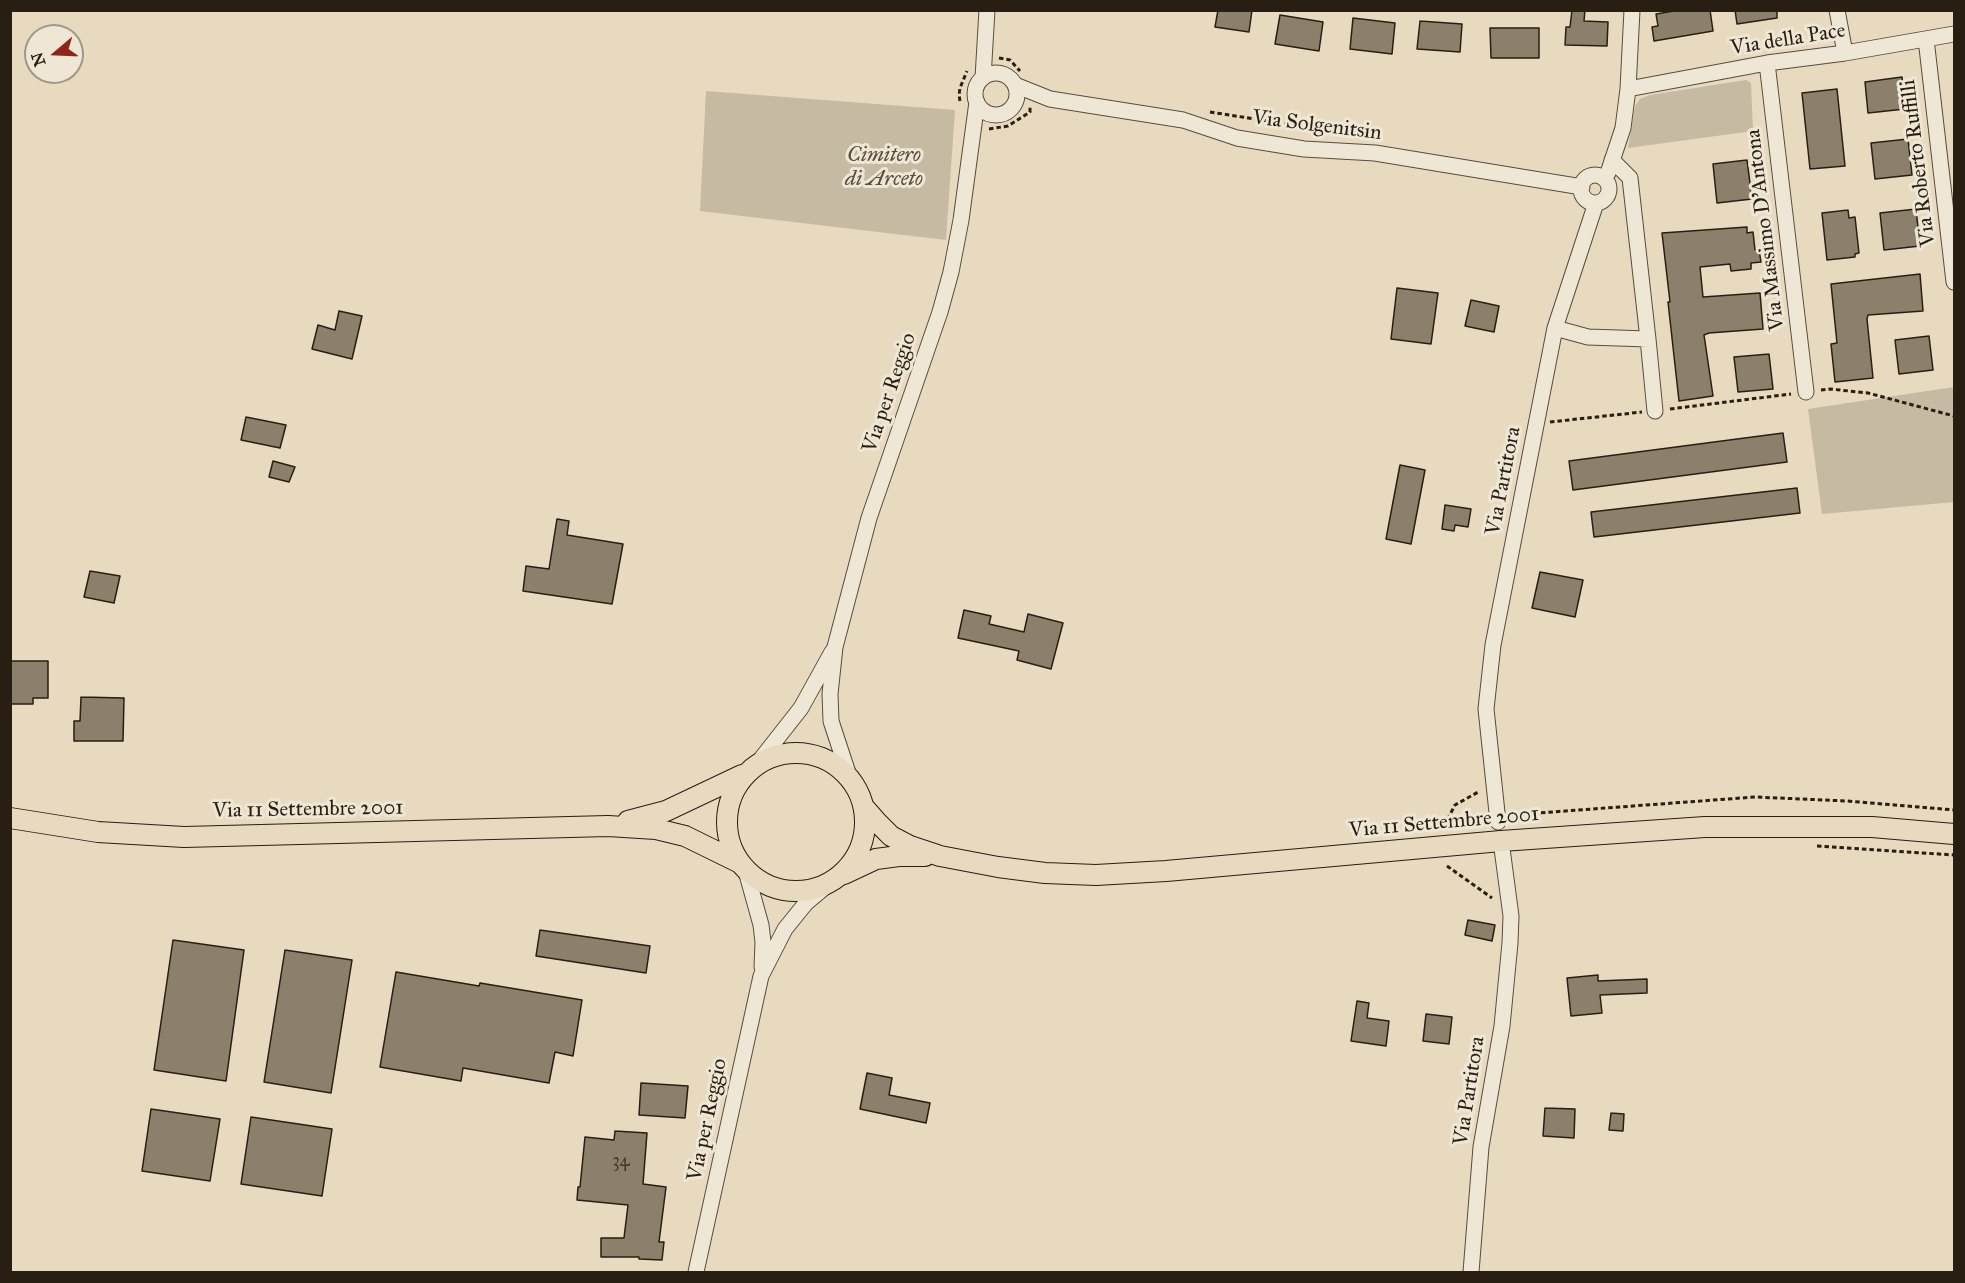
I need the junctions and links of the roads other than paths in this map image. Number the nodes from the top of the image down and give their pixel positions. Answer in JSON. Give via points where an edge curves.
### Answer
{"nodes":[{"id":1,"x":987,"y":10,"type":"edge"},
{"id":2,"x":1632,"y":10,"type":"edge"},
{"id":3,"x":1837,"y":10,"type":"edge"},
{"id":4,"x":1954,"y":34,"type":"edge"},
{"id":5,"x":1926,"y":39,"type":"junction"},
{"id":6,"x":1845,"y":53,"type":"junction"},
{"id":7,"x":988,"y":58,"type":"junction"},
{"id":8,"x":1767,"y":63,"type":"junction"},
{"id":9,"x":1001,"y":74,"type":"junction"},
{"id":10,"x":983,"y":78,"type":"junction"},
{"id":11,"x":1015,"y":85,"type":"junction"},
{"id":12,"x":1628,"y":89,"type":"junction"},
{"id":13,"x":1031,"y":98,"type":"junction"},
{"id":14,"x":977,"y":102,"type":"junction"},
{"id":15,"x":1011,"y":109,"type":"junction"},
{"id":16,"x":996,"y":115,"type":"junction"},
{"id":17,"x":979,"y":126,"type":"junction"},
{"id":18,"x":1612,"y":160,"type":"junction"},
{"id":19,"x":1603,"y":178,"type":"junction"},
{"id":20,"x":1582,"y":187,"type":"junction"},
{"id":21,"x":1596,"y":203,"type":"junction"},
{"id":22,"x":1954,"y":282,"type":"edge"},
{"id":23,"x":1556,"y":328,"type":"junction"},
{"id":24,"x":1648,"y":339,"type":"junction"},
{"id":25,"x":1806,"y":392,"type":"road end"},
{"id":26,"x":1655,"y":411,"type":"road end"},
{"id":27,"x":835,"y":647,"type":"junction"},
{"id":28,"x":752,"y":768,"type":"junction"},
{"id":29,"x":850,"y":779,"type":"junction"},
{"id":30,"x":863,"y":806,"type":"junction"},
{"id":31,"x":10,"y":818,"type":"edge"},
{"id":32,"x":608,"y":826,"type":"junction"},
{"id":33,"x":1499,"y":826,"type":"junction"},
{"id":34,"x":1954,"y":834,"type":"edge"},
{"id":35,"x":940,"y":856,"type":"junction"},
{"id":36,"x":743,"y":867,"type":"junction"},
{"id":37,"x":835,"y":879,"type":"junction"},
{"id":38,"x":761,"y":976,"type":"junction"},
{"id":39,"x":696,"y":1272,"type":"edge"},
{"id":40,"x":1471,"y":1272,"type":"edge"}],
"edges":[{"from":1,"to":7,"type":"street","name":"Via per Reggio","via":[[984,41]]},
{"from":2,"to":12,"type":"street","name":"Via Partitora"},
{"from":3,"to":6,"type":"street"},
{"from":4,"to":5,"type":"street","name":"Via della Pace"},
{"from":5,"to":6,"type":"street","name":"Via della Pace"},
{"from":5,"to":22,"type":"street","name":"Via Roberto Ruffilli"},
{"from":6,"to":8,"type":"street","name":"Via della Pace"},
{"from":7,"to":9,"type":"street","name":"Via per Reggio"},
{"from":7,"to":10,"type":"street","name":"Via per Reggio"},
{"from":8,"to":12,"type":"street","name":"Via della Pace"},
{"from":8,"to":25,"type":"street","name":"Via Massimo D'Antona"},
{"from":9,"to":10,"type":"street"},
{"from":9,"to":11,"type":"street","name":"Via per Reggio"},
{"from":10,"to":14,"type":"street","name":"Via per Reggio","via":[[976,91]]},
{"from":11,"to":13,"type":"street"},
{"from":11,"to":15,"type":"street","via":[[1017,95]]},
{"from":12,"to":18,"type":"street","name":"Via Partitora","via":[[1623,128]]},
{"from":13,"to":15,"type":"street","name":"Via Solgenitsin"},
{"from":13,"to":20,"type":"street","name":"Via Solgenitsin","via":[[1183,120],[1237,138],[1293,148],[1376,153]]},
{"from":14,"to":16,"type":"street"},
{"from":14,"to":17,"type":"street","name":"Via per Reggio"},
{"from":15,"to":16,"type":"street"},
{"from":16,"to":17,"type":"street"},
{"from":17,"to":27,"type":"street","name":"Via per Reggio","via":[[971,149],[958,238],[943,302],[869,518]]},
{"from":18,"to":19,"type":"street","name":"Via Partitora"},
{"from":18,"to":24,"type":"street","via":[[1630,178]]},
{"from":19,"to":20,"type":"street","via":[[1589,177]]},
{"from":19,"to":21,"type":"street","name":"Via Partitora","via":[[1609,192]]},
{"from":20,"to":21,"type":"street","via":[[1585,199]]},
{"from":21,"to":23,"type":"street","name":"Via Partitora"},
{"from":23,"to":24,"type":"street","via":[[1588,337]]},
{"from":23,"to":33,"type":"street","name":"Via Partitora","via":[[1493,645],[1486,709]]},
{"from":24,"to":26,"type":"street"},
{"from":27,"to":28,"type":"street","name":"Via per Reggio","via":[[801,708]]},
{"from":27,"to":29,"type":"street","name":"Via per Reggio","via":[[831,721]]},
{"from":28,"to":29,"type":"main road","name":"Via 11 Settembre 2001","via":[[768,758],[790,752],[812,754],[834,764]]},
{"from":28,"to":32,"type":"main road","name":"Via 11 Settembre 2001","via":[[666,811]]},
{"from":28,"to":36,"type":"main road","via":[[733,792],[726,816],[729,841]]},
{"from":29,"to":30,"type":"main road","name":"Via 11 Settembre 2001"},
{"from":30,"to":35,"type":"main road","name":"Via 11 Settembre 2001","via":[[891,836]]},
{"from":30,"to":37,"type":"main road","name":"Via 11 Settembre 2001","via":[[863,839],[854,860]]},
{"from":31,"to":32,"type":"main road","name":"Via 11 Settembre 2001","via":[[98,832],[184,837]]},
{"from":32,"to":36,"type":"main road","name":"Via 11 Settembre 2001","via":[[656,829],[686,836]]},
{"from":33,"to":34,"type":"main road","name":"Via 11 Settembre 2001","via":[[1872,827]]},
{"from":33,"to":35,"type":"main road","name":"Via 11 Settembre 2001","via":[[1167,871],[1096,875],[1045,873]]},
{"from":33,"to":40,"type":"street","name":"Via Partitora","via":[[1511,916],[1502,1026],[1481,1147]]},
{"from":35,"to":37,"type":"main road","name":"Via 11 Settembre 2001","via":[[887,857]]},
{"from":36,"to":37,"type":"main road","name":"Via 11 Settembre 2001","via":[[778,890],[814,889]]},
{"from":36,"to":38,"type":"street","name":"Via per Reggio","via":[[761,925]]},
{"from":37,"to":38,"type":"street","name":"Via per Reggio","via":[[806,903],[785,929]]},
{"from":38,"to":39,"type":"street","name":"Via per Reggio"}]}
